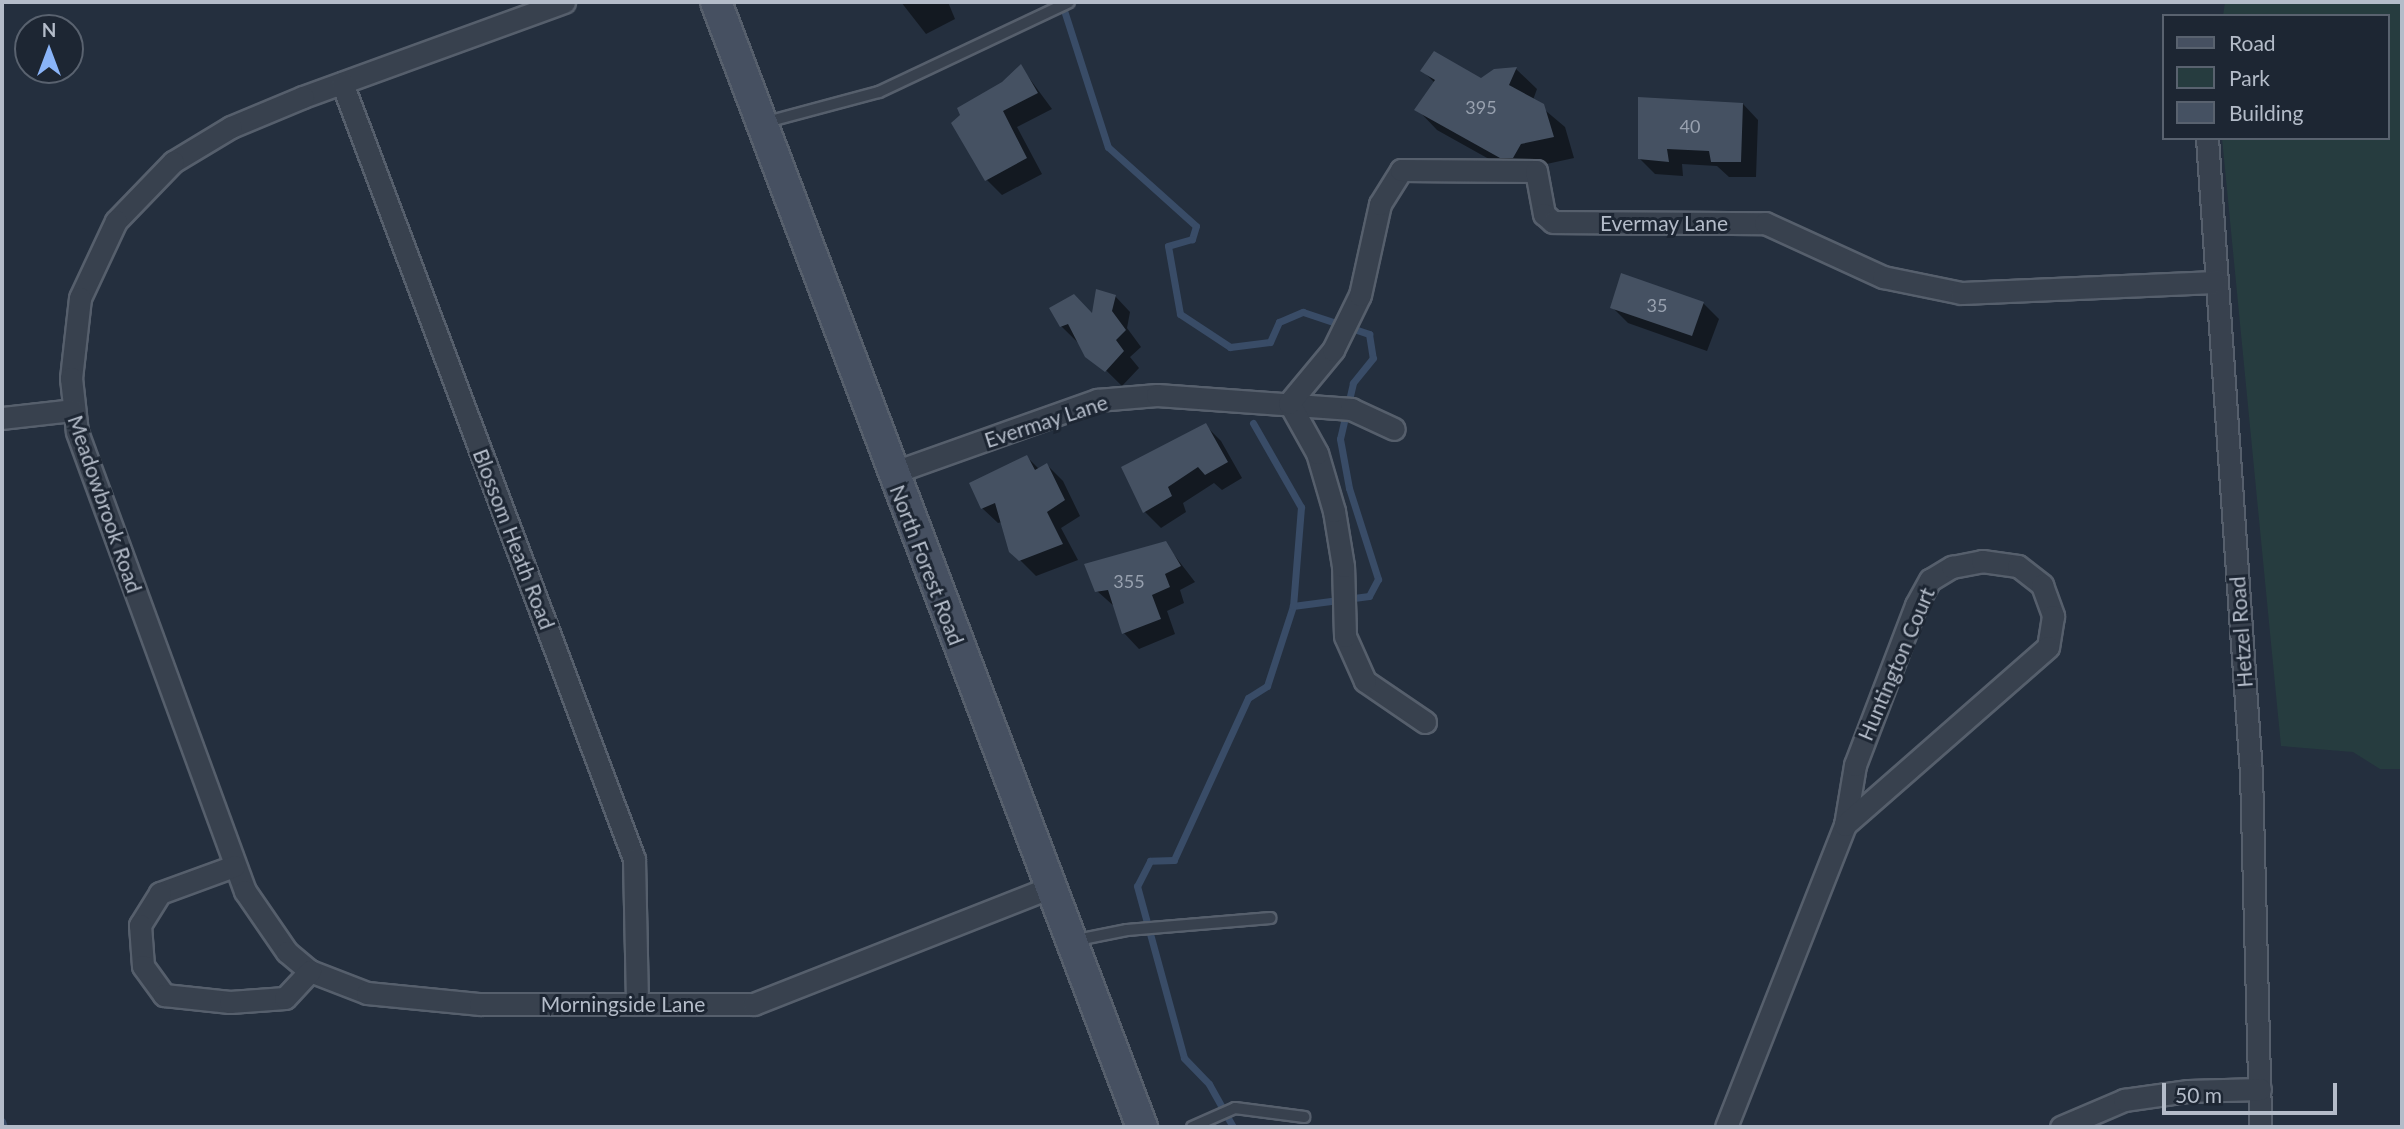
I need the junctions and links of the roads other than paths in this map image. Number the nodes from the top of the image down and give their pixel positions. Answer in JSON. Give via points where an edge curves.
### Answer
{"nodes":[{"id":1,"x":564,"y":2,"type":"edge"},
{"id":2,"x":716,"y":2,"type":"edge"},
{"id":3,"x":1069,"y":2,"type":"edge"},
{"id":4,"x":342,"y":83,"type":"junction"},
{"id":5,"x":763,"y":123,"type":"junction"},
{"id":6,"x":2207,"y":140,"type":"edge"},
{"id":7,"x":2216,"y":282,"type":"junction"},
{"id":8,"x":1289,"y":403,"type":"junction"},
{"id":9,"x":73,"y":410,"type":"junction"},
{"id":10,"x":2,"y":418,"type":"edge"},
{"id":11,"x":1394,"y":429,"type":"dead end"},
{"id":12,"x":892,"y":473,"type":"junction"},
{"id":13,"x":1425,"y":722,"type":"dead end"},
{"id":14,"x":1845,"y":825,"type":"junction"},
{"id":15,"x":234,"y":866,"type":"junction"},
{"id":16,"x":1051,"y":887,"type":"junction"},
{"id":17,"x":1271,"y":918,"type":"dead end"},
{"id":18,"x":1072,"y":941,"type":"junction"},
{"id":19,"x":310,"y":971,"type":"junction"},
{"id":20,"x":637,"y":1004,"type":"junction"},
{"id":21,"x":2260,"y":1089,"type":"junction"},
{"id":22,"x":1304,"y":1118,"type":"dead end"},
{"id":23,"x":1142,"y":1127,"type":"edge"},
{"id":24,"x":1192,"y":1127,"type":"edge"},
{"id":25,"x":1726,"y":1127,"type":"edge"},
{"id":26,"x":2061,"y":1127,"type":"edge"},
{"id":27,"x":2260,"y":1127,"type":"edge"}],
"edges":[{"from":1,"to":4,"type":"street","name":"Meadowbrook Road"},
{"from":2,"to":5,"type":"main road","name":"North Forest Road"},
{"from":3,"to":5,"type":"lane","via":[[879,92]]},
{"from":4,"to":9,"type":"street","name":"Meadowbrook Road","via":[[231,127],[173,162],[131,202],[93,264],[80,298],[73,331]]},
{"from":4,"to":20,"type":"street","name":"Blossom Heath Road","via":[[634,859]]},
{"from":5,"to":12,"type":"main road","name":"North Forest Road"},
{"from":6,"to":7,"type":"street","name":"Hetzel Road"},
{"from":7,"to":8,"type":"street","name":"Evermay Lane","via":[[1961,293],[1883,278],[1765,223],[1553,222],[1544,214],[1536,171],[1401,170],[1380,204],[1360,295],[1334,350]]},
{"from":7,"to":21,"type":"street","name":"Hetzel Road","via":[[2251,773]]},
{"from":8,"to":11,"type":"street","name":"Evermay Lane","via":[[1351,409]]},
{"from":8,"to":12,"type":"street","name":"Evermay Lane","via":[[1157,395],[1097,400]]},
{"from":8,"to":13,"type":"street","via":[[1317,453],[1334,511],[1343,566],[1345,636],[1365,681]]},
{"from":9,"to":10,"type":"street"},
{"from":9,"to":15,"type":"street","name":"Meadowbrook Road","via":[[94,482]]},
{"from":12,"to":16,"type":"main road","name":"North Forest Road"},
{"from":14,"to":14,"type":"street","name":"Huntington Court","via":[[2048,647],[2053,615],[2042,585],[2018,566],[1982,561],[1952,567],[1930,580],[1855,765]]},
{"from":14,"to":25,"type":"street","name":"Huntington Court"},
{"from":15,"to":19,"type":"street","name":"Morningside Lane","via":[[262,920],[287,952]]},
{"from":15,"to":19,"type":"street","via":[[160,893],[140,925],[143,966],[164,995],[230,1002],[285,998]]},
{"from":16,"to":18,"type":"main road","name":"North Forest Road"},
{"from":16,"to":20,"type":"street","name":"Morningside Lane","via":[[754,1004]]},
{"from":17,"to":18,"type":"lane","via":[[1127,930]]},
{"from":18,"to":23,"type":"main road","name":"North Forest Road"},
{"from":19,"to":20,"type":"street","name":"Morningside Lane","via":[[367,993],[427,1002]]},
{"from":21,"to":26,"type":"street","via":[[2188,1091],[2124,1100]]},
{"from":21,"to":27,"type":"street","name":"Hetzel Road"},
{"from":22,"to":24,"type":"lane","via":[[1235,1108]]}]}
